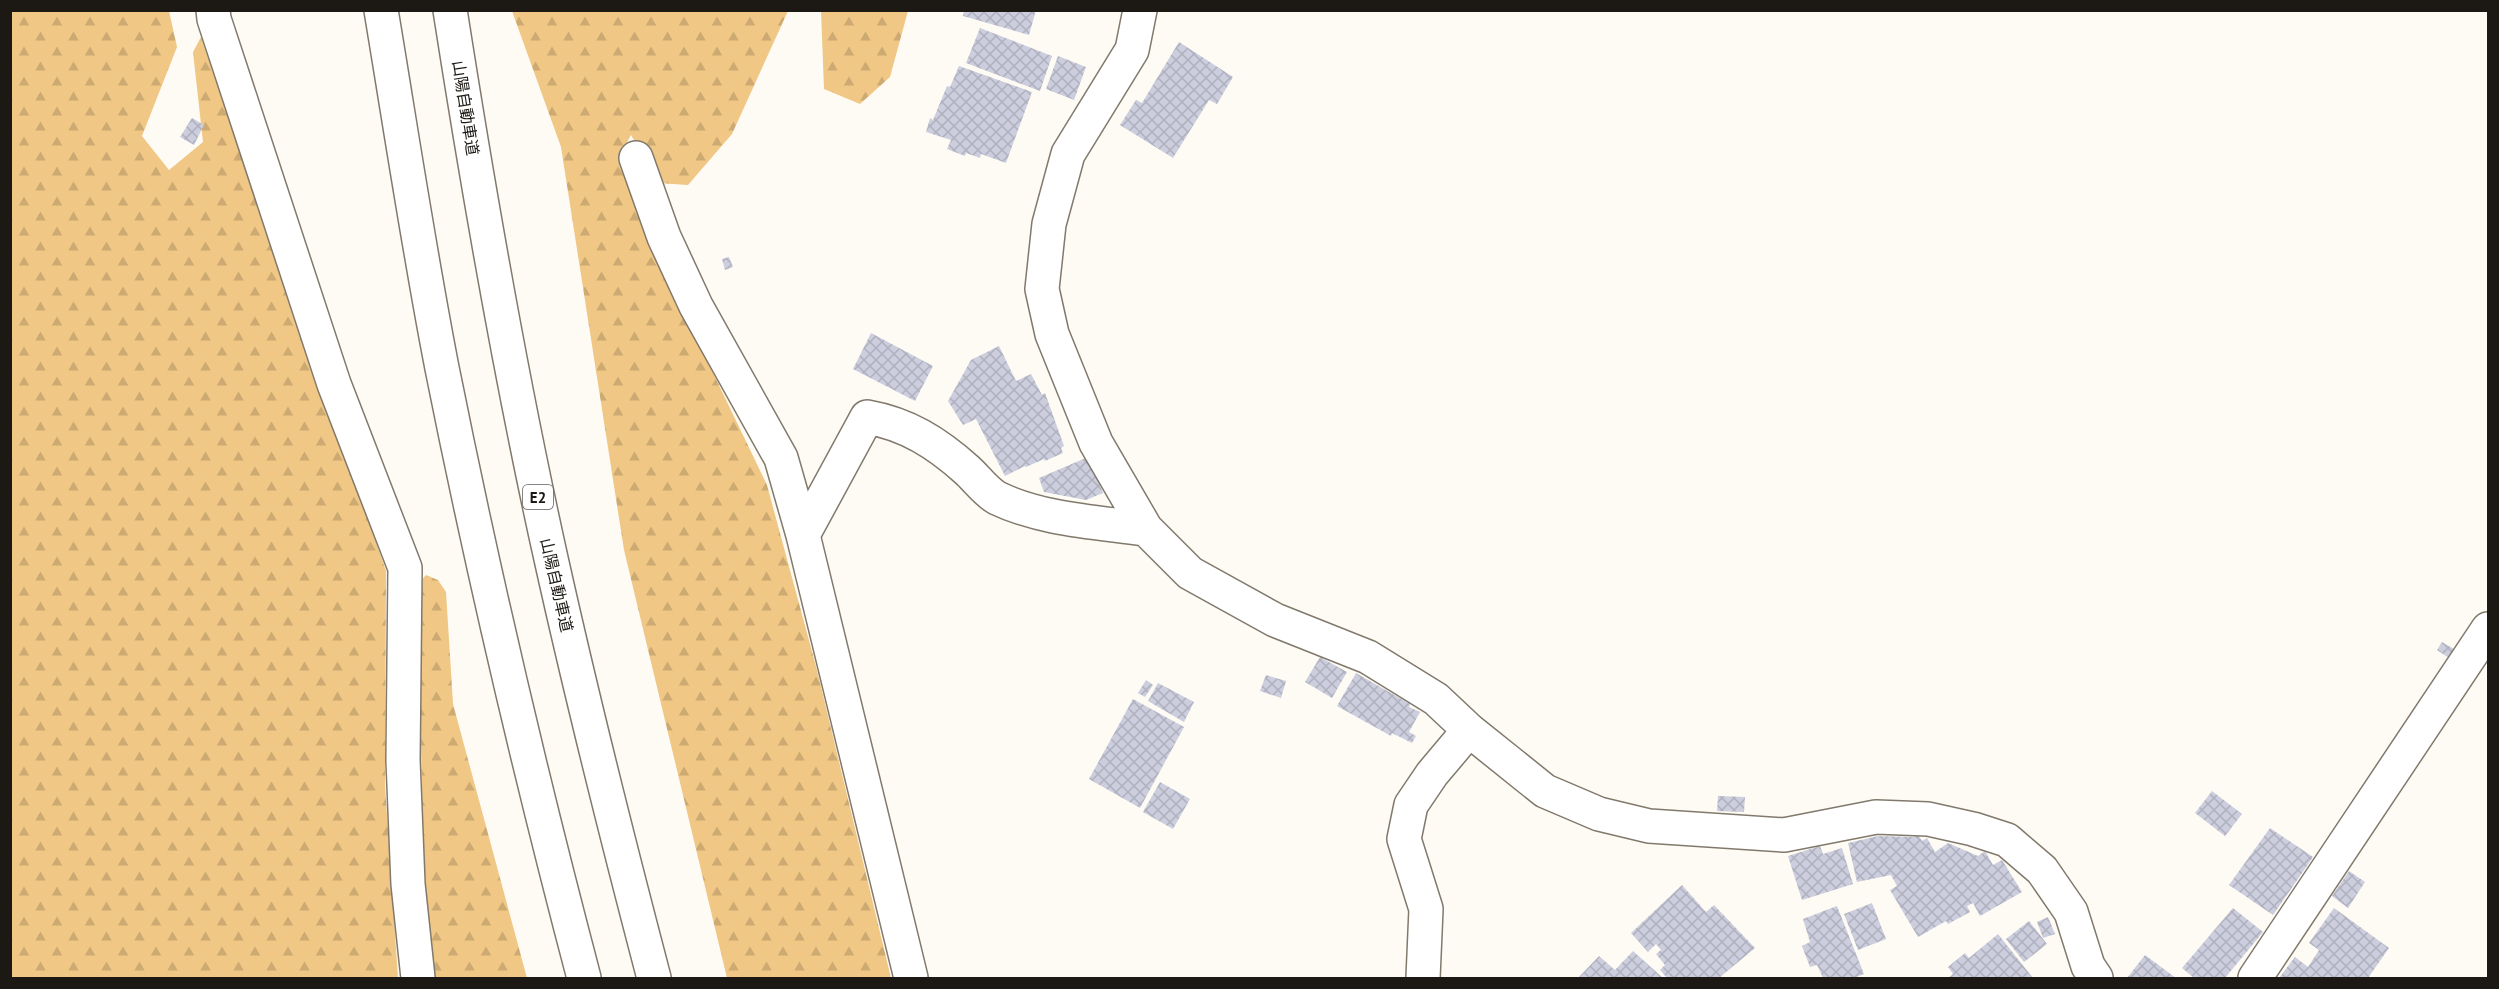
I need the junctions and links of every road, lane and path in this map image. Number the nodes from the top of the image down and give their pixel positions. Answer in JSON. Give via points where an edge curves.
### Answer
{"nodes":[{"id":1,"x":213,"y":10,"type":"edge"},
{"id":2,"x":381,"y":10,"type":"edge"},
{"id":3,"x":450,"y":10,"type":"edge"},
{"id":4,"x":458,"y":10,"type":"edge"},
{"id":5,"x":1140,"y":10,"type":"edge"},
{"id":6,"x":468,"y":126,"type":"junction"},
{"id":7,"x":636,"y":158,"type":"dead end"},
{"id":8,"x":1146,"y":529,"type":"junction"},
{"id":9,"x":803,"y":536,"type":"junction"},
{"id":10,"x":2488,"y":629,"type":"edge"},
{"id":11,"x":1469,"y":730,"type":"junction"},
{"id":12,"x":418,"y":978,"type":"edge"},
{"id":13,"x":584,"y":978,"type":"edge"},
{"id":14,"x":654,"y":978,"type":"edge"},
{"id":15,"x":911,"y":978,"type":"edge"},
{"id":16,"x":1423,"y":978,"type":"edge"},
{"id":17,"x":2096,"y":978,"type":"edge"},
{"id":18,"x":2255,"y":978,"type":"edge"}],
"edges":[{"from":1,"to":12,"type":"main road","via":[[334,384],[405,568],[403,760],[408,884]]},
{"from":2,"to":13,"type":"main road","via":[[442,367],[483,564],[538,803]]},
{"from":3,"to":6,"type":"main road","name":"山陽自動車道","number":"E2"},
{"from":4,"to":6,"type":"main road"},
{"from":5,"to":8,"type":"main road","via":[[1132,50],[1068,154],[1049,224],[1042,289],[1052,334],[1096,443]]},
{"from":6,"to":14,"type":"main road","name":"山陽自動車道","number":"E2","via":[[551,561]]},
{"from":7,"to":9,"type":"main road","via":[[664,237],[696,306],[781,458]]},
{"from":8,"to":9,"type":"main road","via":[[1045,514],[995,497],[943,449],[912,430],[867,417]]},
{"from":8,"to":11,"type":"main road","via":[[1190,573],[1275,621],[1368,657],[1436,699]]},
{"from":9,"to":15,"type":"main road"},
{"from":10,"to":18,"type":"main road"},
{"from":11,"to":16,"type":"main road","via":[[1411,805],[1404,839],[1426,909]]},
{"from":11,"to":17,"type":"main road","via":[[1545,791],[1599,814],[1649,826],[1784,835],[1876,817],[1928,819],[2007,840],[2042,870],[2071,912],[2088,966]]}]}
